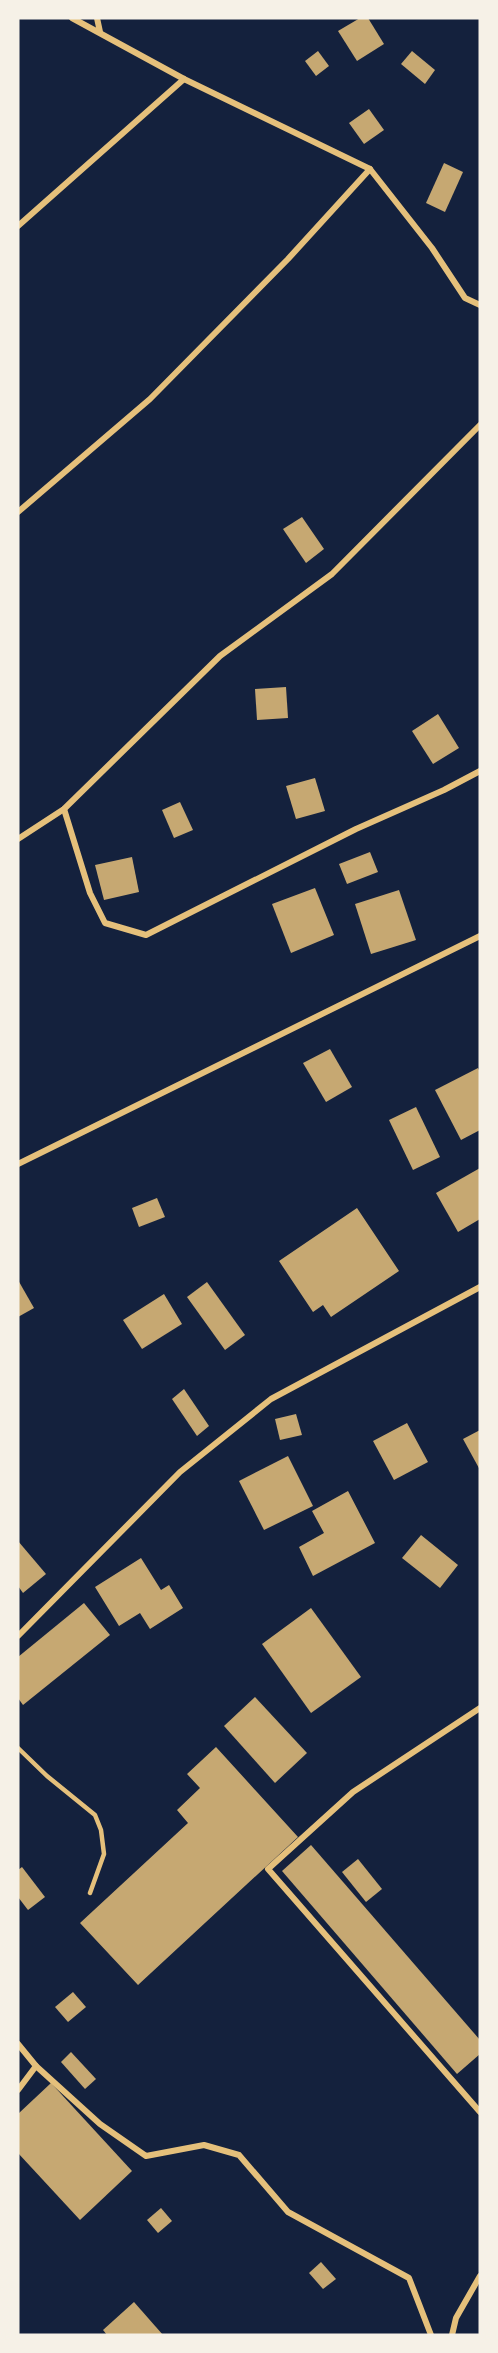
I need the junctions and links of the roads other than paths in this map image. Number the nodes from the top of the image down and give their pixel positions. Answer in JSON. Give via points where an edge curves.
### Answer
{"nodes":[{"id":1,"x":72,"y":18,"type":"edge"},
{"id":2,"x":97,"y":18,"type":"edge"},
{"id":3,"x":100,"y":32,"type":"junction"},
{"id":4,"x":184,"y":79,"type":"junction"},
{"id":5,"x":370,"y":169,"type":"junction"},
{"id":6,"x":18,"y":226,"type":"edge"},
{"id":7,"x":480,"y":305,"type":"edge"},
{"id":8,"x":480,"y":425,"type":"edge"},
{"id":9,"x":18,"y":512,"type":"edge"},
{"id":10,"x":480,"y":771,"type":"edge"},
{"id":11,"x":64,"y":809,"type":"junction"},
{"id":12,"x":18,"y":839,"type":"edge"},
{"id":13,"x":480,"y":936,"type":"edge"},
{"id":14,"x":18,"y":1164,"type":"edge"},
{"id":15,"x":480,"y":1287,"type":"edge"},
{"id":16,"x":18,"y":1636,"type":"edge"},
{"id":17,"x":480,"y":1708,"type":"edge"},
{"id":18,"x":18,"y":1748,"type":"edge"},
{"id":19,"x":90,"y":1893,"type":"dead end"},
{"id":20,"x":18,"y":2044,"type":"edge"},
{"id":21,"x":36,"y":2066,"type":"junction"},
{"id":22,"x":18,"y":2090,"type":"edge"},
{"id":23,"x":480,"y":2112,"type":"edge"},
{"id":24,"x":480,"y":2276,"type":"edge"},
{"id":25,"x":430,"y":2335,"type":"edge"},
{"id":26,"x":452,"y":2335,"type":"edge"}],
"edges":[{"from":1,"to":3,"type":"street"},
{"from":2,"to":3,"type":"street"},
{"from":3,"to":4,"type":"street"},
{"from":4,"to":5,"type":"street"},
{"from":4,"to":6,"type":"street"},
{"from":5,"to":7,"type":"street","via":[[465,297]]},
{"from":5,"to":9,"type":"street","via":[[150,399]]},
{"from":8,"to":11,"type":"street","via":[[332,574],[220,656]]},
{"from":10,"to":11,"type":"street","via":[[146,935],[105,923],[90,893]]},
{"from":11,"to":12,"type":"street"},
{"from":13,"to":14,"type":"street"},
{"from":15,"to":16,"type":"street","via":[[271,1399],[180,1472]]},
{"from":17,"to":23,"type":"street","via":[[353,1792],[268,1869]]},
{"from":18,"to":19,"type":"lane","via":[[95,1815],[104,1854]]},
{"from":20,"to":21,"type":"street"},
{"from":21,"to":22,"type":"street"},
{"from":21,"to":25,"type":"street","via":[[100,2124],[146,2156],[204,2145],[239,2155],[288,2212],[409,2278]]},
{"from":24,"to":26,"type":"street","via":[[456,2318]]}]}
